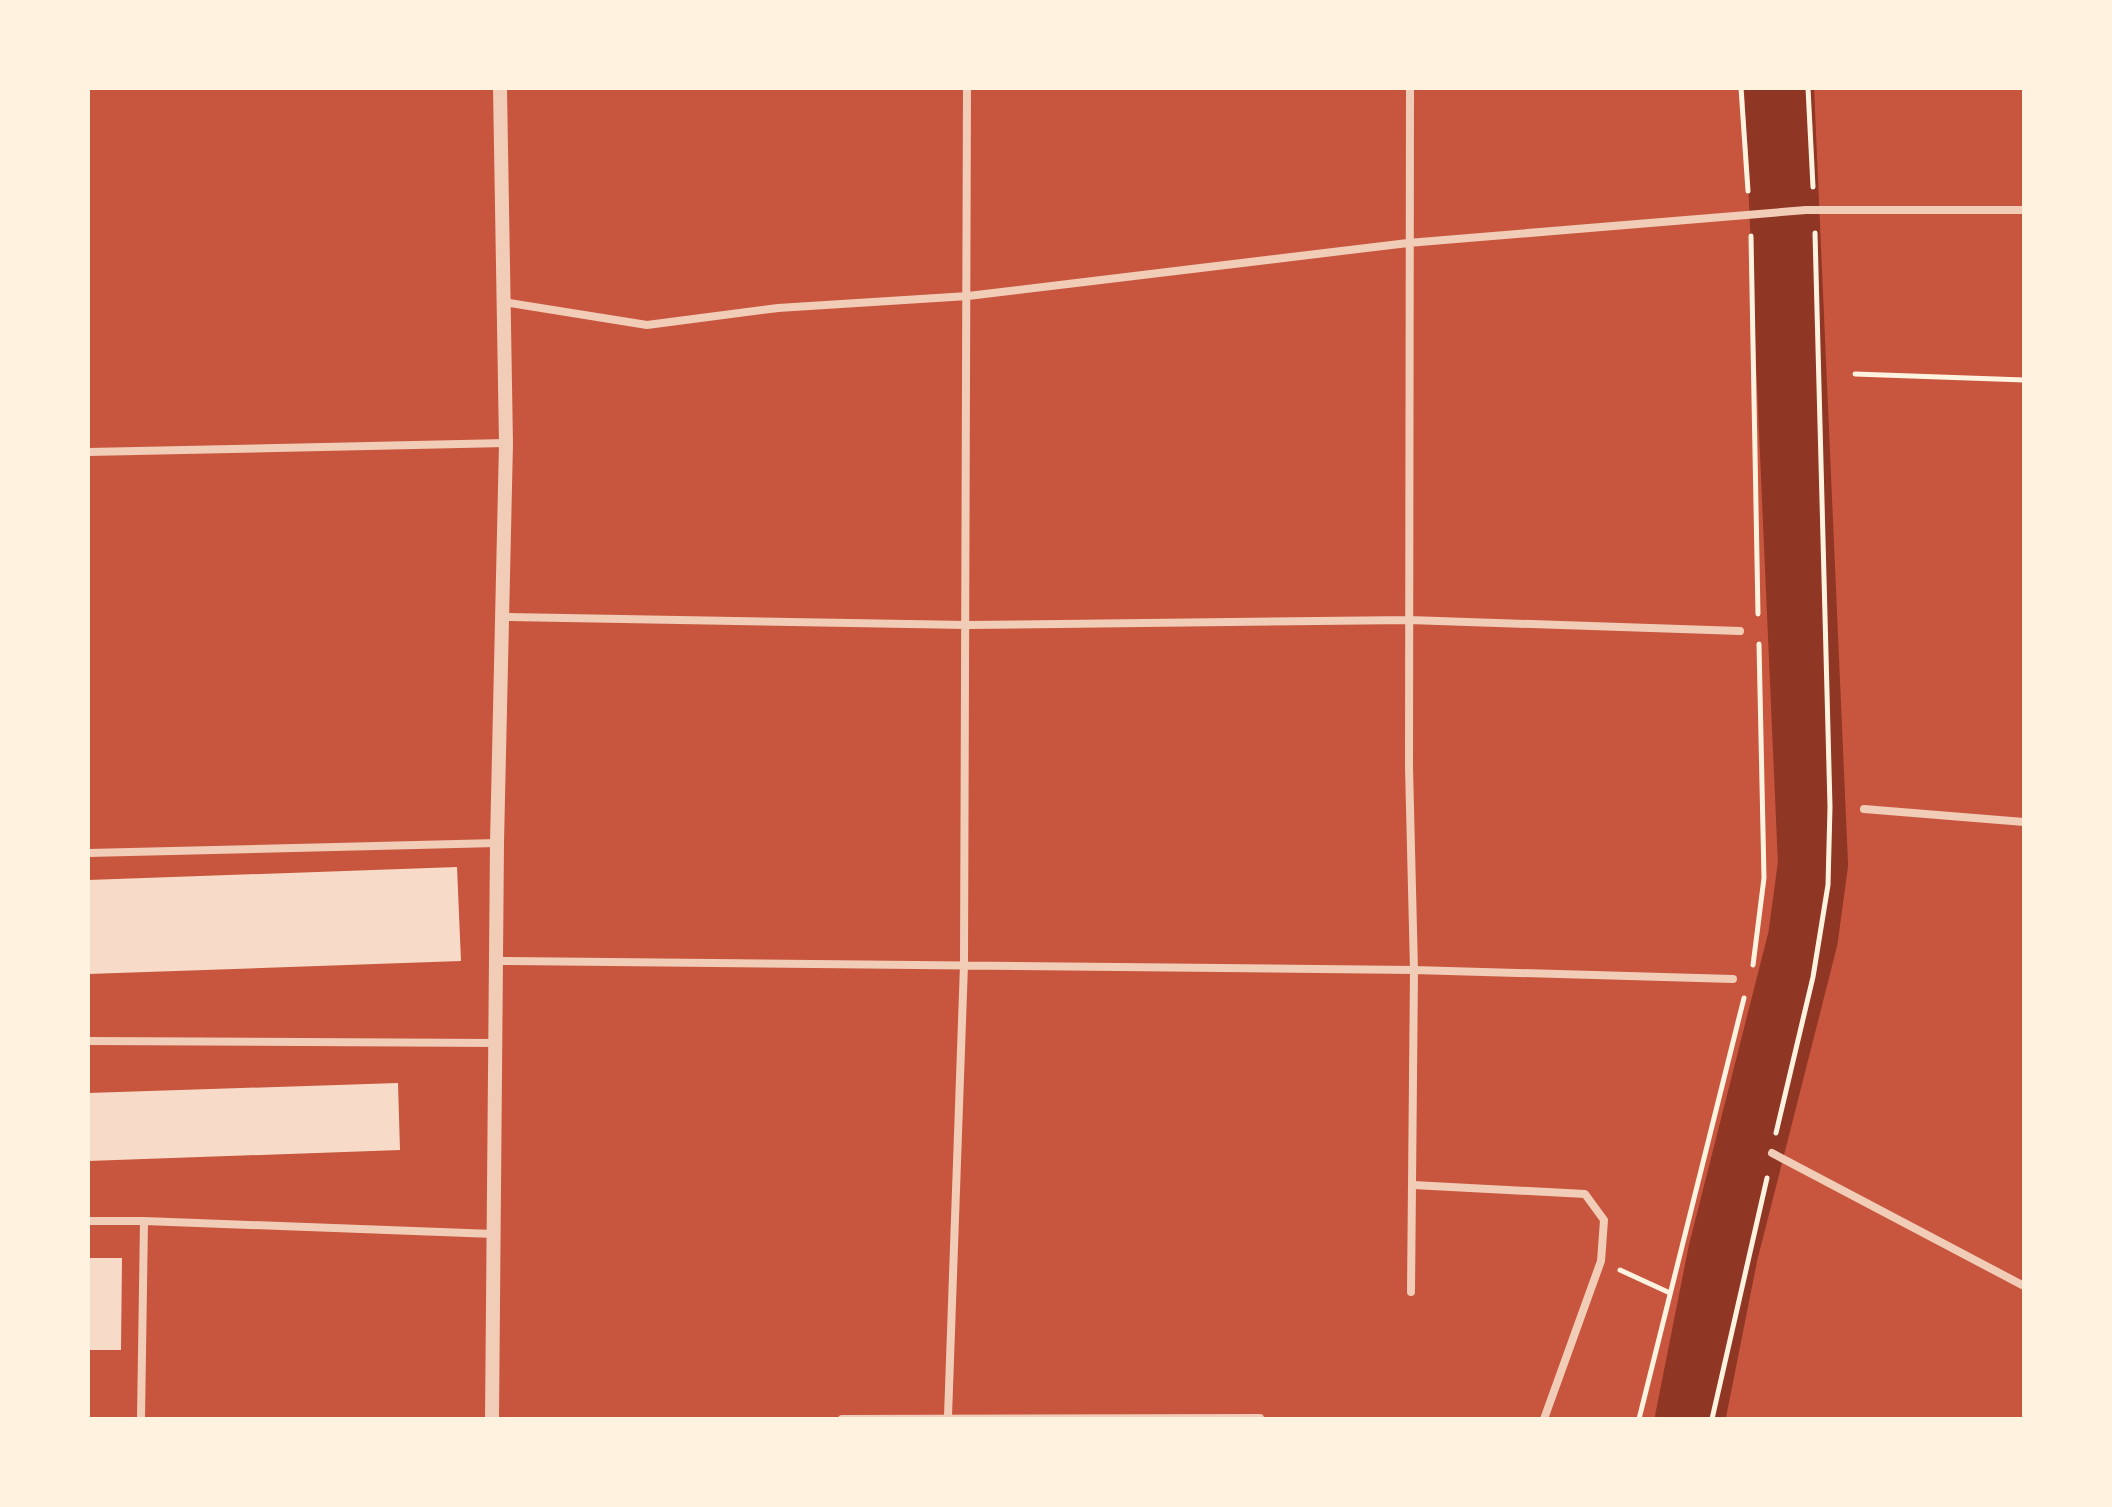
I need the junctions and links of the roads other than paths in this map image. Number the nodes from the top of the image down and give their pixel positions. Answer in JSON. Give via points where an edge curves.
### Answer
{"nodes":[{"id":1,"x":500,"y":88,"type":"edge"},
{"id":2,"x":967,"y":88,"type":"edge"},
{"id":3,"x":1410,"y":88,"type":"edge"},
{"id":4,"x":2024,"y":210,"type":"edge"},
{"id":5,"x":1408,"y":243,"type":"junction"},
{"id":6,"x":968,"y":296,"type":"junction"},
{"id":7,"x":503,"y":302,"type":"junction"},
{"id":8,"x":506,"y":443,"type":"junction"},
{"id":9,"x":88,"y":452,"type":"edge"},
{"id":10,"x":503,"y":617,"type":"junction"},
{"id":11,"x":1409,"y":620,"type":"junction"},
{"id":12,"x":967,"y":625,"type":"junction"},
{"id":13,"x":1740,"y":631,"type":"dead end"},
{"id":14,"x":1864,"y":809,"type":"dead end"},
{"id":15,"x":2024,"y":822,"type":"edge"},
{"id":16,"x":497,"y":843,"type":"junction"},
{"id":17,"x":88,"y":853,"type":"edge"},
{"id":18,"x":498,"y":961,"type":"junction"},
{"id":19,"x":964,"y":965,"type":"junction"},
{"id":20,"x":1414,"y":970,"type":"junction"},
{"id":21,"x":1733,"y":979,"type":"dead end"},
{"id":22,"x":88,"y":1041,"type":"edge"},
{"id":23,"x":497,"y":1043,"type":"junction"},
{"id":24,"x":1772,"y":1153,"type":"road end"},
{"id":25,"x":1413,"y":1185,"type":"junction"},
{"id":26,"x":88,"y":1221,"type":"edge"},
{"id":27,"x":144,"y":1221,"type":"junction"},
{"id":28,"x":494,"y":1234,"type":"junction"},
{"id":29,"x":2024,"y":1286,"type":"edge"},
{"id":30,"x":1411,"y":1292,"type":"dead end"},
{"id":31,"x":948,"y":1416,"type":"junction"},
{"id":32,"x":1260,"y":1418,"type":"edge"},
{"id":33,"x":141,"y":1419,"type":"edge"},
{"id":34,"x":492,"y":1419,"type":"edge"},
{"id":35,"x":842,"y":1419,"type":"edge"},
{"id":36,"x":1070,"y":1419,"type":"edge"},
{"id":37,"x":1544,"y":1419,"type":"edge"}],
"edges":[{"from":1,"to":7,"type":"street"},
{"from":2,"to":6,"type":"street"},
{"from":3,"to":5,"type":"street"},
{"from":4,"to":5,"type":"street","via":[[1811,210]]},
{"from":5,"to":6,"type":"street"},
{"from":5,"to":11,"type":"street"},
{"from":6,"to":7,"type":"street","via":[[778,308],[647,325]]},
{"from":6,"to":12,"type":"street"},
{"from":7,"to":8,"type":"street"},
{"from":8,"to":9,"type":"street"},
{"from":8,"to":10,"type":"street"},
{"from":10,"to":12,"type":"street"},
{"from":10,"to":16,"type":"street"},
{"from":11,"to":12,"type":"street"},
{"from":11,"to":13,"type":"street"},
{"from":11,"to":20,"type":"street"},
{"from":12,"to":19,"type":"street"},
{"from":14,"to":15,"type":"street"},
{"from":16,"to":17,"type":"street"},
{"from":16,"to":18,"type":"street"},
{"from":18,"to":19,"type":"street"},
{"from":18,"to":23,"type":"street"},
{"from":19,"to":20,"type":"street"},
{"from":19,"to":31,"type":"street"},
{"from":20,"to":21,"type":"street"},
{"from":20,"to":25,"type":"street"},
{"from":22,"to":23,"type":"street"},
{"from":23,"to":28,"type":"street"},
{"from":24,"to":29,"type":"street"},
{"from":25,"to":30,"type":"street"},
{"from":25,"to":37,"type":"street","via":[[1585,1194],[1604,1220],[1601,1261]]},
{"from":26,"to":27,"type":"street"},
{"from":27,"to":28,"type":"street"},
{"from":27,"to":33,"type":"street"},
{"from":28,"to":34,"type":"street"},
{"from":31,"to":35,"type":"street"},
{"from":31,"to":36,"type":"street"},
{"from":32,"to":36,"type":"street"}]}
